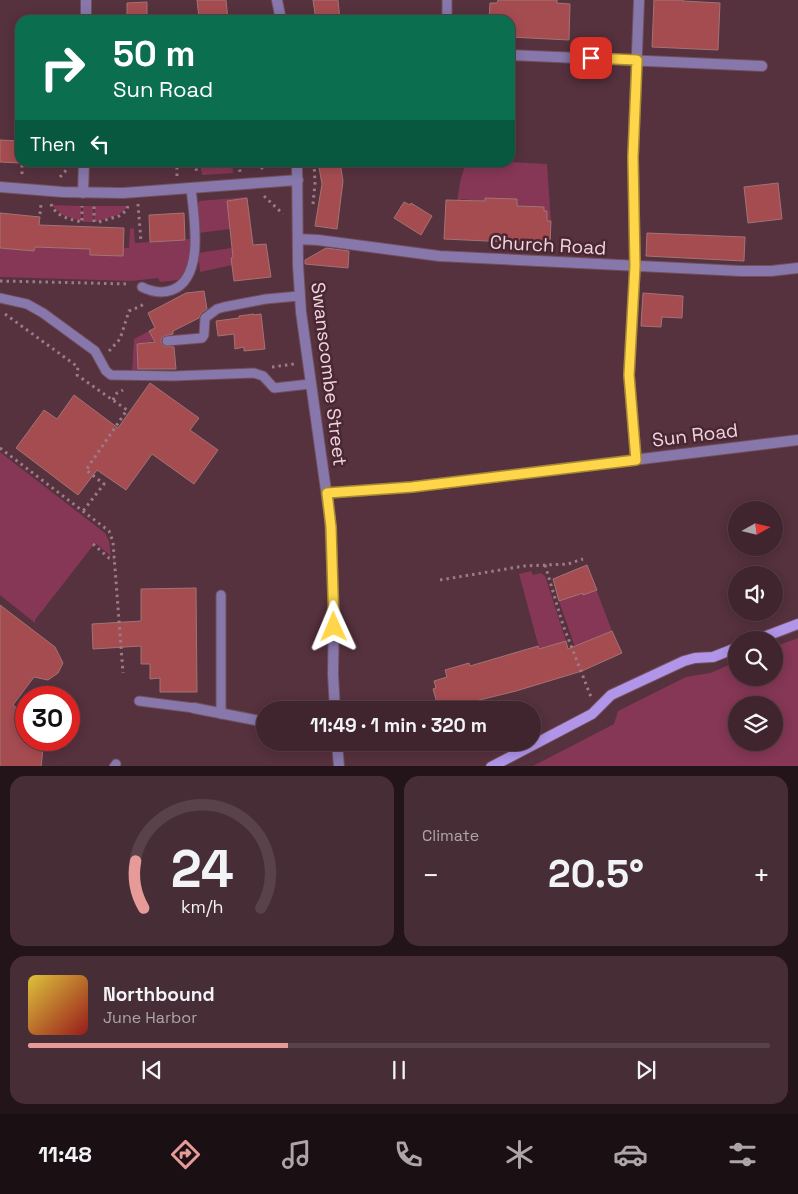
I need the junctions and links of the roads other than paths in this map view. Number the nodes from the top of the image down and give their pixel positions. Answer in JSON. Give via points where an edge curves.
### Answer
{"nodes":[{"id":1,"x":86,"y":0,"type":"edge"},
{"id":2,"x":277,"y":0,"type":"edge"},
{"id":3,"x":446,"y":0,"type":"edge"},
{"id":4,"x":639,"y":0,"type":"edge"},
{"id":5,"x":86,"y":15,"type":"edge"},
{"id":6,"x":280,"y":15,"type":"edge"},
{"id":7,"x":447,"y":15,"type":"edge"},
{"id":8,"x":515,"y":54,"type":"edge"},
{"id":9,"x":637,"y":60,"type":"junction"},
{"id":10,"x":762,"y":66,"type":"dead end"},
{"id":11,"x":84,"y":167,"type":"edge"},
{"id":12,"x":297,"y":167,"type":"edge"},
{"id":13,"x":298,"y":180,"type":"junction"},
{"id":14,"x":0,"y":187,"type":"edge"},
{"id":15,"x":191,"y":189,"type":"junction"},
{"id":16,"x":83,"y":198,"type":"junction"},
{"id":17,"x":298,"y":239,"type":"junction"},
{"id":18,"x":635,"y":266,"type":"junction"},
{"id":19,"x":798,"y":268,"type":"edge"},
{"id":20,"x":146,"y":289,"type":"road end"},
{"id":21,"x":299,"y":296,"type":"junction"},
{"id":22,"x":0,"y":298,"type":"edge"},
{"id":23,"x":168,"y":341,"type":"dead end"},
{"id":24,"x":310,"y":384,"type":"junction"},
{"id":25,"x":798,"y":440,"type":"edge"},
{"id":26,"x":636,"y":460,"type":"junction"},
{"id":27,"x":327,"y":493,"type":"junction"},
{"id":28,"x":221,"y":594,"type":"dead end"},
{"id":29,"x":798,"y":624,"type":"edge"},
{"id":30,"x":780,"y":631,"type":"edge"},
{"id":31,"x":728,"y":651,"type":"edge"},
{"id":32,"x":139,"y":701,"type":"dead end"},
{"id":33,"x":334,"y":701,"type":"edge"},
{"id":34,"x":194,"y":708,"type":"joint"},
{"id":35,"x":221,"y":714,"type":"junction"},
{"id":36,"x":256,"y":720,"type":"edge"},
{"id":37,"x":338,"y":751,"type":"edge"},
{"id":38,"x":339,"y":766,"type":"edge"},
{"id":39,"x":490,"y":766,"type":"edge"}],
"edges":[{"from":1,"to":5,"type":"street"},
{"from":2,"to":6,"type":"street"},
{"from":3,"to":7,"type":"lane"},
{"from":4,"to":9,"type":"street"},
{"from":8,"to":9,"type":"street"},
{"from":9,"to":10,"type":"street"},
{"from":9,"to":18,"type":"street","via":[[633,157]]},
{"from":11,"to":16,"type":"street"},
{"from":12,"to":13,"type":"street","name":"Swanscombe Street"},
{"from":13,"to":15,"type":"street"},
{"from":13,"to":17,"type":"street","name":"Swanscombe Street"},
{"from":14,"to":16,"type":"street"},
{"from":15,"to":16,"type":"street"},
{"from":15,"to":20,"type":"lane","via":[[195,239],[191,272],[175,288],[163,292]]},
{"from":17,"to":18,"type":"street","name":"Church Road","via":[[438,256]]},
{"from":17,"to":21,"type":"street","name":"Swanscombe Street"},
{"from":18,"to":19,"type":"street","name":"Church Road","via":[[764,272]]},
{"from":18,"to":26,"type":"street","via":[[629,375]]},
{"from":21,"to":23,"type":"lane","via":[[221,308],[205,318],[202,338]]},
{"from":21,"to":24,"type":"street","name":"Swanscombe Street"},
{"from":22,"to":24,"type":"lane","via":[[34,306],[95,351],[106,371],[112,375],[254,373],[263,376],[274,388]]},
{"from":24,"to":27,"type":"street","name":"Swanscombe Street"},
{"from":25,"to":26,"type":"street","name":"Sun Road"},
{"from":26,"to":27,"type":"street","name":"Sun Road","via":[[412,487]]},
{"from":27,"to":33,"type":"street","name":"Swanscombe Street","via":[[334,613]]},
{"from":28,"to":35,"type":"lane"},
{"from":29,"to":30,"type":"main road"},
{"from":31,"to":39,"type":"main road","via":[[684,661],[611,695],[582,720]]},
{"from":32,"to":34,"type":"lane"},
{"from":34,"to":35,"type":"street"},
{"from":35,"to":36,"type":"street"},
{"from":37,"to":38,"type":"street"}]}
